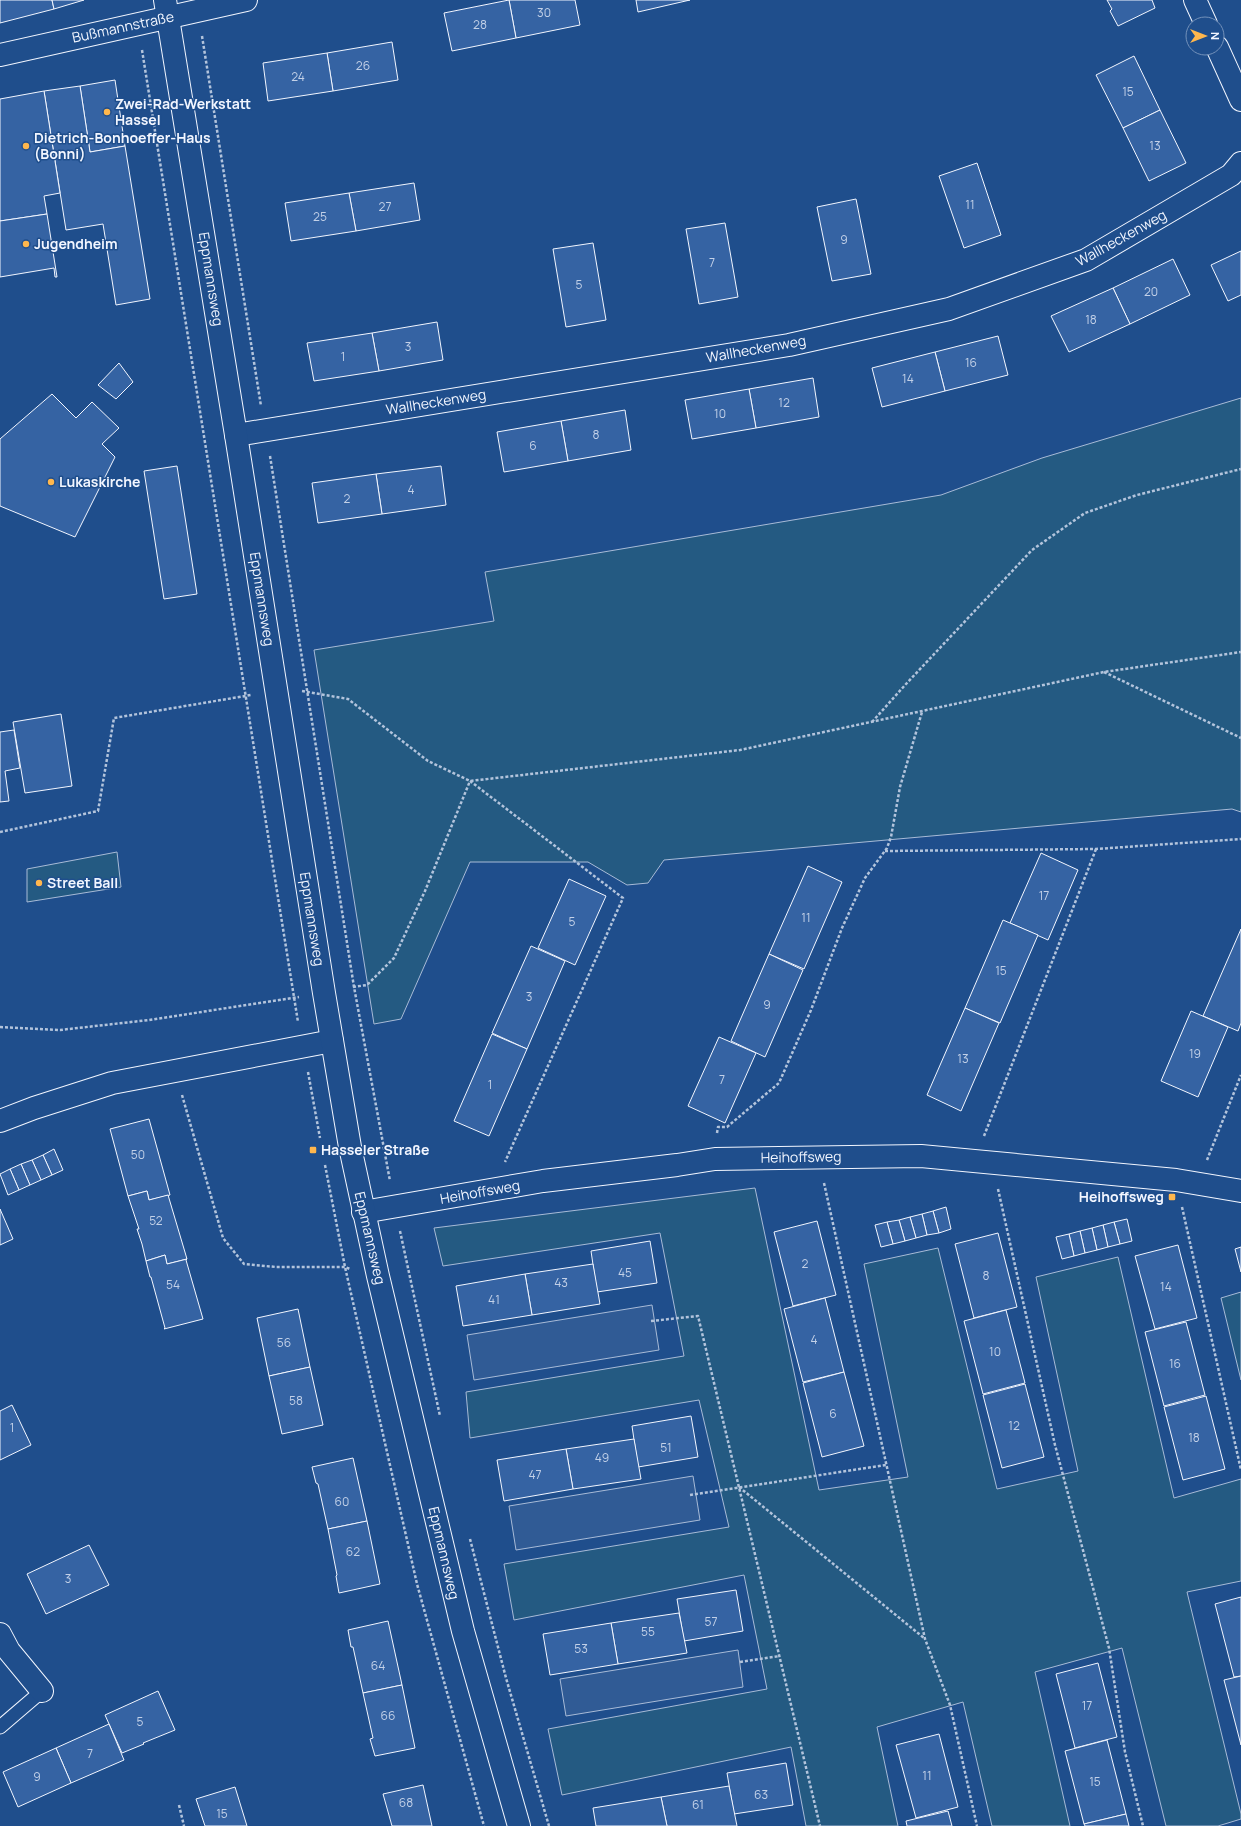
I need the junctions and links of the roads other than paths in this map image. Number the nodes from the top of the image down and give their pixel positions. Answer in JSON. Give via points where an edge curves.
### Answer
{"nodes":[{"id":1,"x":246,"y":0,"type":"edge"},
{"id":2,"x":1196,"y":0,"type":"edge"},
{"id":3,"x":167,"y":9,"type":"edge"},
{"id":4,"x":1203,"y":16,"type":"edge"},
{"id":5,"x":0,"y":55,"type":"edge"},
{"id":6,"x":1221,"y":56,"type":"edge"},
{"id":7,"x":1241,"y":100,"type":"edge"},
{"id":8,"x":1241,"y":163,"type":"edge"},
{"id":9,"x":236,"y":435,"type":"junction"},
{"id":10,"x":332,"y":1041,"type":"junction"},
{"id":11,"x":0,"y":1121,"type":"edge"},
{"id":12,"x":1241,"y":1191,"type":"edge"},
{"id":13,"x":363,"y":1212,"type":"junction"},
{"id":14,"x":0,"y":1634,"type":"edge"},
{"id":15,"x":42,"y":1691,"type":"joint"},
{"id":16,"x":0,"y":1727,"type":"edge"},
{"id":17,"x":519,"y":1826,"type":"edge"}],
"edges":[{"from":1,"to":3,"type":"street","name":"Bußmannstraße","via":[[198,11]]},
{"from":2,"to":4,"type":"street"},
{"from":3,"to":5,"type":"street","name":"Bußmannstraße"},
{"from":3,"to":9,"type":"street","name":"Eppmannsweg"},
{"from":6,"to":7,"type":"street"},
{"from":8,"to":9,"type":"street","name":"Wallheckenweg","via":[[1231,174],[1086,260],[949,309],[789,345]]},
{"from":9,"to":10,"type":"street","name":"Eppmannsweg"},
{"from":10,"to":11,"type":"street","via":[[112,1083]]},
{"from":10,"to":13,"type":"street","name":"Eppmannsweg"},
{"from":12,"to":13,"type":"street","name":"Heihoffsweg","via":[[1187,1182],[921,1156],[715,1159],[543,1181]]},
{"from":13,"to":17,"type":"street","name":"Eppmannsweg","via":[[463,1631]]},
{"from":14,"to":15,"type":"street","via":[[9,1651]]},
{"from":15,"to":16,"type":"lane"}]}
